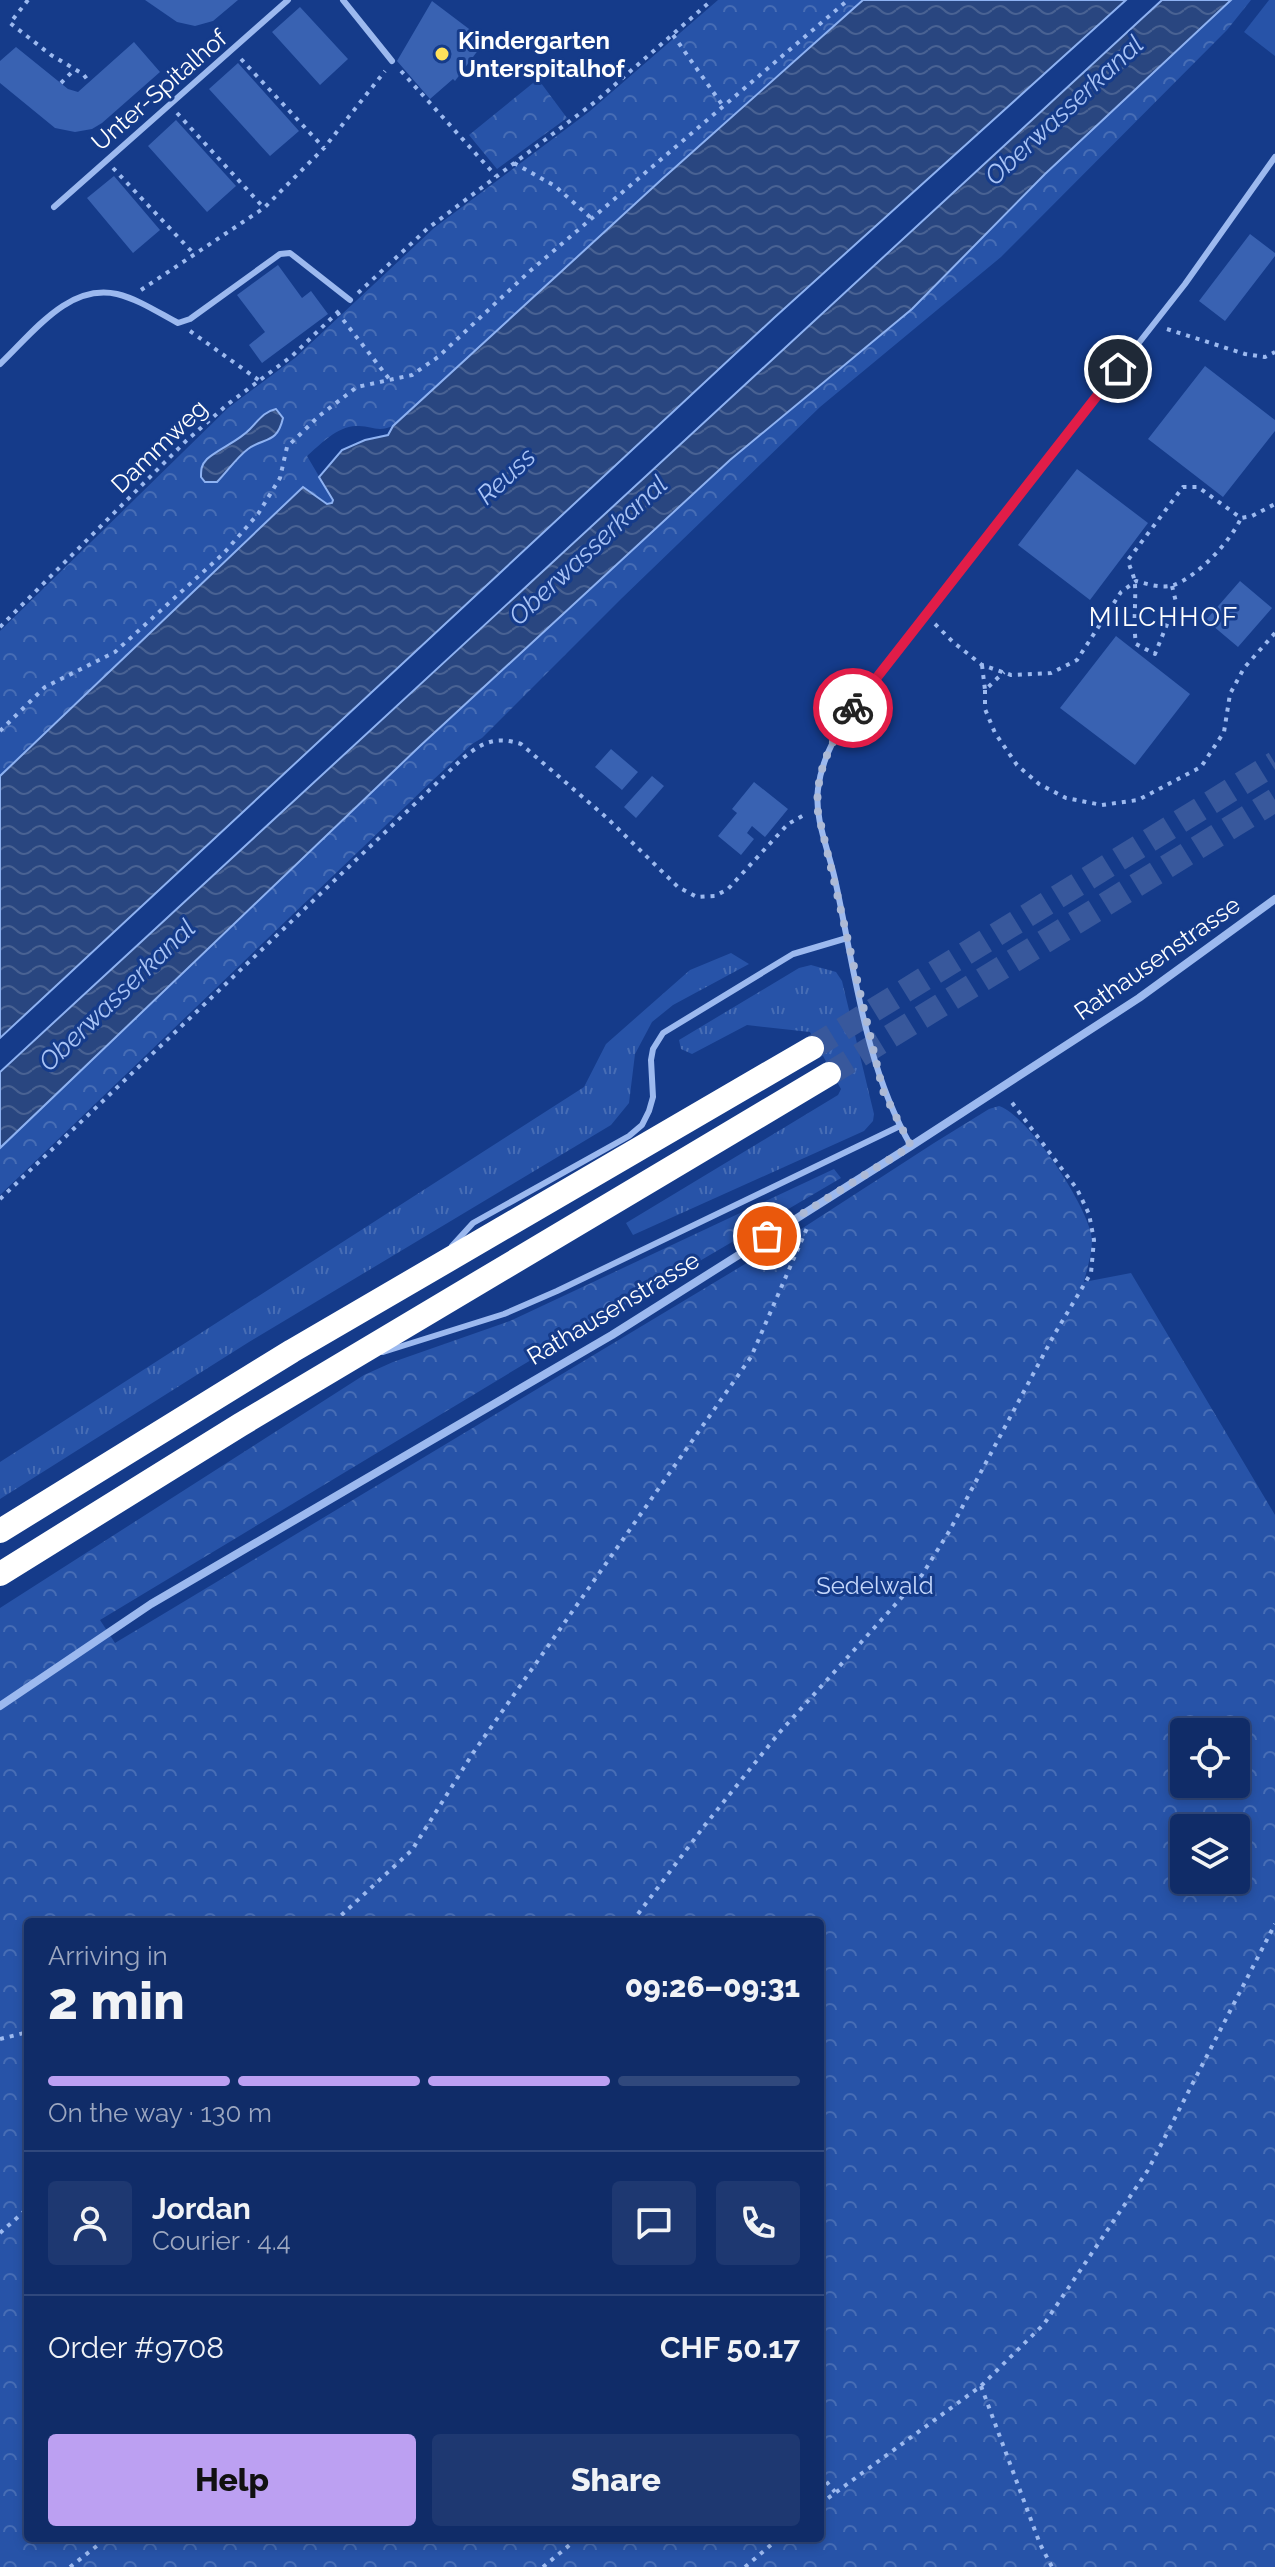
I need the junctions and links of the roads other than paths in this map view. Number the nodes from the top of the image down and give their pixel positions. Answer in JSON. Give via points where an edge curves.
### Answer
{"nodes":[{"id":1,"x":288,"y":0,"type":"edge"},
{"id":2,"x":343,"y":0,"type":"edge"},
{"id":3,"x":392,"y":61,"type":"road end"},
{"id":4,"x":1275,"y":157,"type":"edge"},
{"id":5,"x":54,"y":207,"type":"dead end"},
{"id":6,"x":350,"y":300,"type":"road end"},
{"id":7,"x":0,"y":364,"type":"edge"},
{"id":8,"x":1275,"y":899,"type":"edge"},
{"id":9,"x":847,"y":938,"type":"junction"},
{"id":10,"x":812,"y":1048,"type":"tunnel mouth"},
{"id":11,"x":829,"y":1074,"type":"tunnel mouth"},
{"id":12,"x":900,"y":1126,"type":"junction"},
{"id":13,"x":911,"y":1146,"type":"junction"},
{"id":14,"x":433,"y":1267,"type":"junction"},
{"id":15,"x":345,"y":1362,"type":"junction"},
{"id":16,"x":0,"y":1531,"type":"edge"},
{"id":17,"x":0,"y":1574,"type":"edge"},
{"id":18,"x":0,"y":1706,"type":"edge"}],
"edges":[{"from":1,"to":5,"type":"lane","name":"Unter-Spitalhof"},
{"from":2,"to":3,"type":"lane"},
{"from":4,"to":9,"type":"lane","via":[[1155,322],[836,733],[822,766],[818,812]]},
{"from":6,"to":7,"type":"lane","via":[[290,253],[280,254],[178,323],[114,293],[78,296]]},
{"from":8,"to":13,"type":"street","name":"Rathausenstrasse","via":[[1139,998]]},
{"from":9,"to":12,"type":"lane","via":[[883,1091]]},
{"from":9,"to":14,"type":"lane","via":[[793,954],[663,1033],[653,1049],[653,1097],[642,1125],[473,1223]]},
{"from":10,"to":14,"type":"highway"},
{"from":11,"to":15,"type":"highway"},
{"from":12,"to":13,"type":"lane"},
{"from":12,"to":15,"type":"lane","via":[[504,1314]]},
{"from":13,"to":18,"type":"street","name":"Rathausenstrasse","via":[[612,1335],[151,1604]]},
{"from":14,"to":16,"type":"highway"},
{"from":15,"to":17,"type":"highway"}]}
